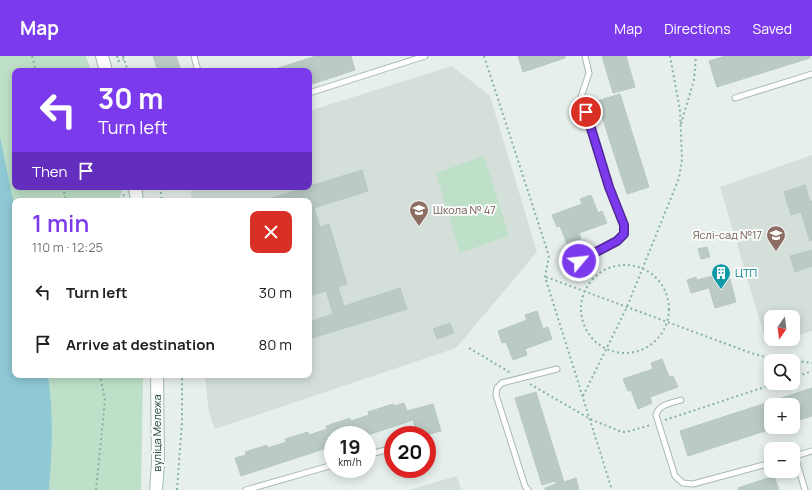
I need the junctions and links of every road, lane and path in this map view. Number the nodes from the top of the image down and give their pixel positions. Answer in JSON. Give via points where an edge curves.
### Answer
{"nodes":[{"id":1,"x":32,"y":56,"type":"edge"},
{"id":2,"x":102,"y":56,"type":"edge"},
{"id":3,"x":117,"y":56,"type":"edge"},
{"id":4,"x":123,"y":56,"type":"edge"},
{"id":5,"x":194,"y":56,"type":"edge"},
{"id":6,"x":425,"y":56,"type":"edge"},
{"id":7,"x":484,"y":56,"type":"edge"},
{"id":8,"x":585,"y":56,"type":"edge"},
{"id":9,"x":670,"y":56,"type":"edge"},
{"id":10,"x":696,"y":56,"type":"edge"},
{"id":11,"x":124,"y":59,"type":"junction"},
{"id":12,"x":35,"y":68,"type":"edge"},
{"id":13,"x":105,"y":68,"type":"edge"},
{"id":14,"x":127,"y":68,"type":"edge"},
{"id":15,"x":197,"y":68,"type":"edge"},
{"id":16,"x":812,"y":74,"type":"edge"},
{"id":17,"x":312,"y":92,"type":"edge"},
{"id":18,"x":735,"y":98,"type":"dead end"},
{"id":19,"x":680,"y":127,"type":"junction"},
{"id":20,"x":579,"y":261,"type":"dead end"},
{"id":21,"x":644,"y":268,"type":"junction"},
{"id":22,"x":545,"y":277,"type":"junction"},
{"id":23,"x":584,"y":291,"type":"junction"},
{"id":24,"x":628,"y":307,"type":"junction"},
{"id":25,"x":668,"y":322,"type":"junction"},
{"id":26,"x":469,"y":348,"type":"dead end"},
{"id":27,"x":607,"y":349,"type":"junction"},
{"id":28,"x":812,"y":363,"type":"edge"},
{"id":29,"x":557,"y":369,"type":"dead end"},
{"id":30,"x":812,"y":372,"type":"edge"},
{"id":31,"x":800,"y":376,"type":"edge"},
{"id":32,"x":101,"y":378,"type":"edge"},
{"id":33,"x":158,"y":378,"type":"edge"},
{"id":34,"x":182,"y":378,"type":"edge"},
{"id":35,"x":520,"y":378,"type":"junction"},
{"id":36,"x":764,"y":387,"type":"edge"},
{"id":37,"x":583,"y":397,"type":"junction"},
{"id":38,"x":681,"y":400,"type":"dead end"},
{"id":39,"x":590,"y":419,"type":"junction"},
{"id":40,"x":658,"y":422,"type":"junction"},
{"id":41,"x":812,"y":451,"type":"edge"},
{"id":42,"x":800,"y":454,"type":"edge"},
{"id":43,"x":764,"y":465,"type":"edge"},
{"id":44,"x":324,"y":468,"type":"edge"},
{"id":45,"x":800,"y":475,"type":"edge"},
{"id":46,"x":96,"y":490,"type":"edge"},
{"id":47,"x":156,"y":490,"type":"edge"},
{"id":48,"x":177,"y":490,"type":"edge"},
{"id":49,"x":246,"y":490,"type":"edge"},
{"id":50,"x":528,"y":490,"type":"edge"},
{"id":51,"x":612,"y":490,"type":"edge"},
{"id":52,"x":805,"y":490,"type":"edge"}],
"edges":[{"from":1,"to":12,"type":"path"},
{"from":2,"to":13,"type":"main road"},
{"from":3,"to":11,"type":"path","via":[[118,61]]},
{"from":4,"to":11,"type":"path"},
{"from":5,"to":15,"type":"lane"},
{"from":6,"to":17,"type":"lane"},
{"from":7,"to":22,"type":"path","via":[[549,256]]},
{"from":8,"to":20,"type":"lane","via":[[589,73],[581,96],[609,187],[624,225],[624,234],[617,241]]},
{"from":9,"to":19,"type":"path","via":[[680,110]]},
{"from":10,"to":19,"type":"path","via":[[694,80]]},
{"from":11,"to":14,"type":"path"},
{"from":16,"to":18,"type":"lane"},
{"from":19,"to":21,"type":"path","via":[[682,159],[679,178]]},
{"from":21,"to":23,"type":"path","via":[[627,264],[609,267],[595,277]]},
{"from":21,"to":24,"type":"path"},
{"from":21,"to":25,"type":"path","via":[[657,278],[666,291],[670,306]]},
{"from":22,"to":23,"type":"path"},
{"from":22,"to":37,"type":"path"},
{"from":23,"to":24,"type":"path"},
{"from":23,"to":27,"type":"path","via":[[581,304],[584,325],[595,342]]},
{"from":24,"to":25,"type":"path"},
{"from":24,"to":27,"type":"path"},
{"from":25,"to":27,"type":"path","via":[[661,336],[650,346],[636,352],[621,353]]},
{"from":25,"to":28,"type":"path","via":[[751,354]]},
{"from":26,"to":35,"type":"path"},
{"from":27,"to":37,"type":"path"},
{"from":29,"to":35,"type":"lane"},
{"from":30,"to":31,"type":"path"},
{"from":32,"to":46,"type":"path","via":[[105,400]]},
{"from":33,"to":47,"type":"main road","name":"вуліца Мележа"},
{"from":34,"to":48,"type":"path"},
{"from":35,"to":39,"type":"path"},
{"from":35,"to":50,"type":"lane","via":[[502,383],[496,395]]},
{"from":36,"to":40,"type":"path"},
{"from":37,"to":39,"type":"path"},
{"from":38,"to":40,"type":"lane","via":[[661,407],[656,415]]},
{"from":39,"to":40,"type":"path","via":[[622,432]]},
{"from":39,"to":51,"type":"path"},
{"from":40,"to":43,"type":"lane","via":[[675,476],[683,483],[693,484]]},
{"from":41,"to":42,"type":"lane"},
{"from":44,"to":49,"type":"lane"},
{"from":45,"to":52,"type":"lane"}]}
